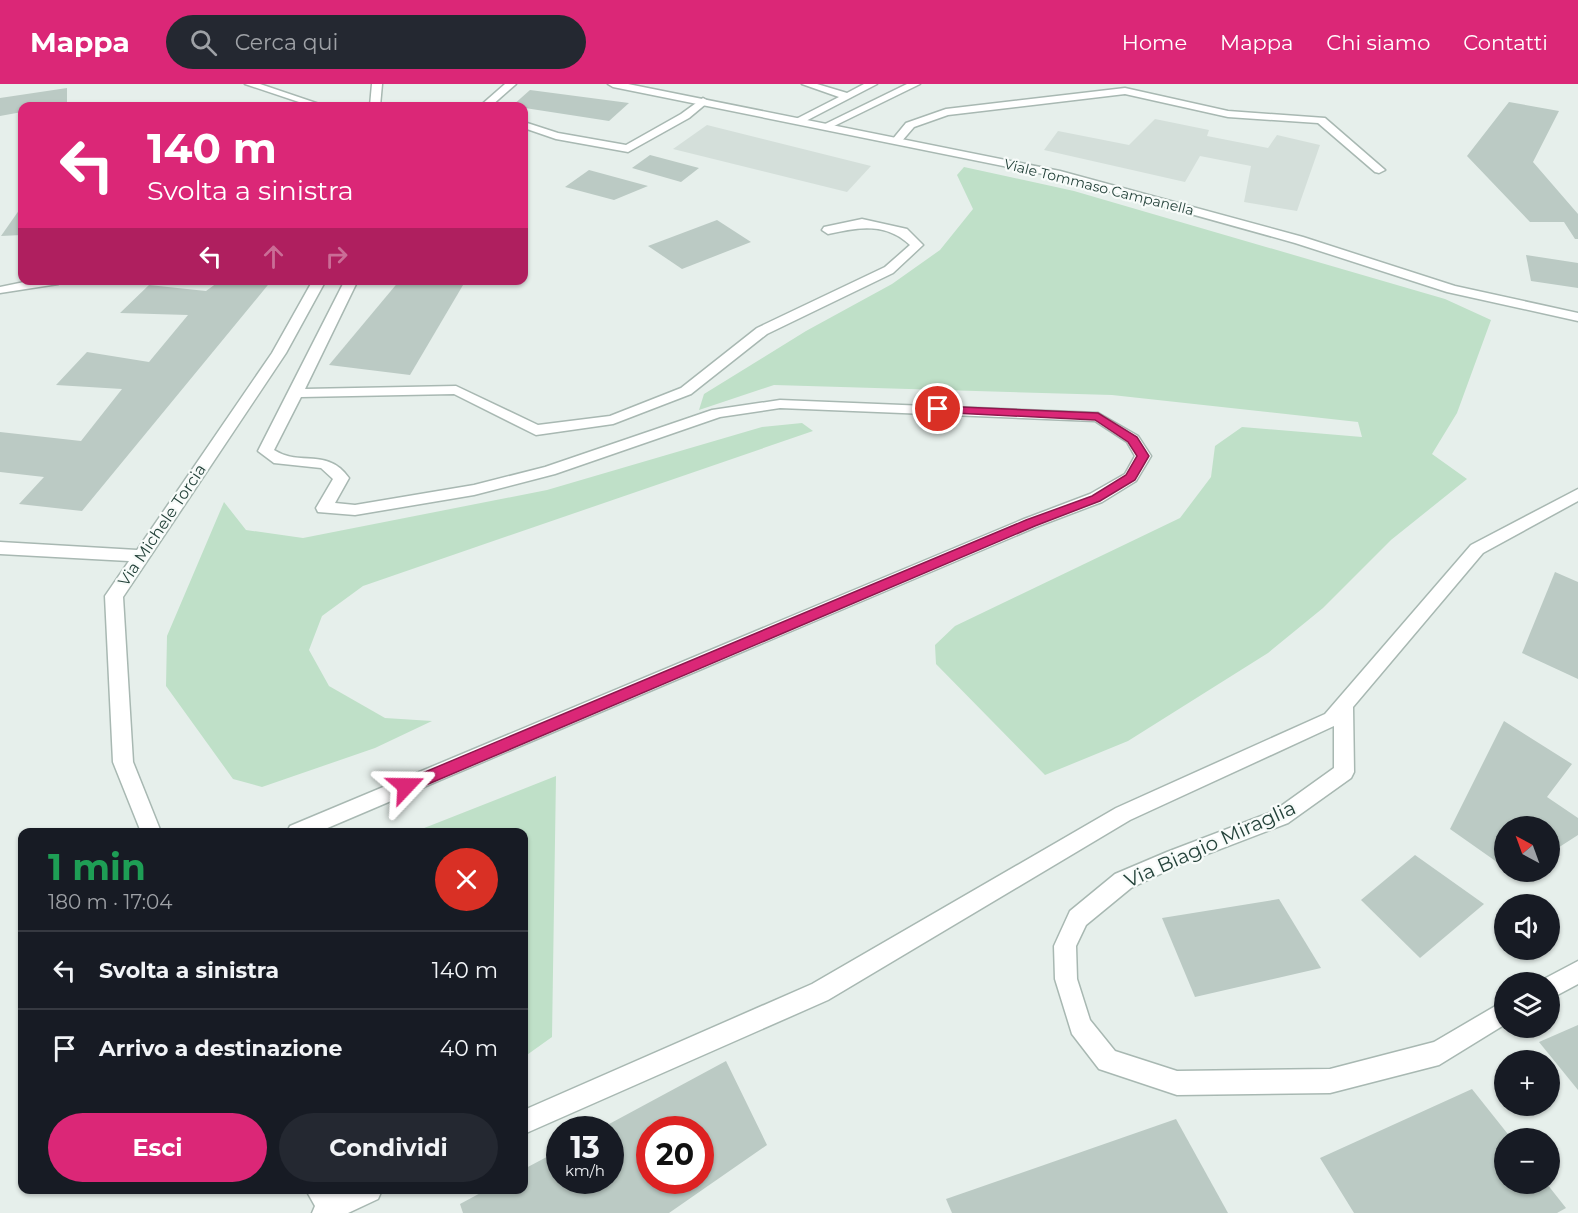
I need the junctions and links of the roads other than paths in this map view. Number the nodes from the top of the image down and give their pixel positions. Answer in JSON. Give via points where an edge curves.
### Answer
{"nodes":[{"id":1,"x":250,"y":84,"type":"edge"},
{"id":2,"x":377,"y":84,"type":"edge"},
{"id":3,"x":511,"y":84,"type":"edge"},
{"id":4,"x":613,"y":84,"type":"edge"},
{"id":5,"x":807,"y":84,"type":"edge"},
{"id":6,"x":872,"y":84,"type":"edge"},
{"id":7,"x":915,"y":84,"type":"edge"},
{"id":8,"x":1053,"y":88,"type":"dead end"},
{"id":9,"x":847,"y":96,"type":"junction"},
{"id":10,"x":703,"y":101,"type":"junction"},
{"id":11,"x":307,"y":102,"type":"edge"},
{"id":12,"x":375,"y":102,"type":"edge"},
{"id":13,"x":489,"y":102,"type":"edge"},
{"id":14,"x":992,"y":105,"type":"junction"},
{"id":15,"x":800,"y":121,"type":"junction"},
{"id":16,"x":528,"y":126,"type":"edge"},
{"id":17,"x":826,"y":126,"type":"junction"},
{"id":18,"x":897,"y":140,"type":"junction"},
{"id":19,"x":1379,"y":170,"type":"dead end"},
{"id":20,"x":828,"y":230,"type":"dead end"},
{"id":21,"x":30,"y":285,"type":"edge"},
{"id":22,"x":317,"y":285,"type":"edge"},
{"id":23,"x":350,"y":285,"type":"edge"},
{"id":24,"x":3,"y":290,"type":"dead end"},
{"id":25,"x":1578,"y":317,"type":"edge"},
{"id":26,"x":296,"y":393,"type":"junction"},
{"id":27,"x":1578,"y":495,"type":"edge"},
{"id":28,"x":0,"y":548,"type":"edge"},
{"id":29,"x":141,"y":556,"type":"junction"},
{"id":30,"x":1344,"y":704,"type":"junction"},
{"id":31,"x":149,"y":828,"type":"edge"},
{"id":32,"x":306,"y":828,"type":"edge"},
{"id":33,"x":1578,"y":972,"type":"edge"},
{"id":34,"x":1560,"y":982,"type":"edge"},
{"id":35,"x":1494,"y":1018,"type":"edge"},
{"id":36,"x":528,"y":1120,"type":"edge"},
{"id":37,"x":358,"y":1194,"type":"edge"},
{"id":38,"x":328,"y":1205,"type":"edge"}],
"edges":[{"from":1,"to":11,"type":"street"},
{"from":2,"to":12,"type":"street"},
{"from":3,"to":13,"type":"street"},
{"from":4,"to":10,"type":"street","name":"Viale Tommaso Campanella"},
{"from":5,"to":9,"type":"street"},
{"from":6,"to":9,"type":"street"},
{"from":7,"to":17,"type":"street"},
{"from":8,"to":14,"type":"street","via":[[1018,94]]},
{"from":9,"to":15,"type":"street"},
{"from":10,"to":15,"type":"street","name":"Viale Tommaso Campanella"},
{"from":10,"to":16,"type":"street","via":[[685,116],[628,148],[556,136]]},
{"from":14,"to":18,"type":"street","via":[[946,112],[910,125]]},
{"from":14,"to":19,"type":"street","via":[[1125,91],[1227,114],[1321,120]]},
{"from":15,"to":17,"type":"street","name":"Viale Tommaso Campanella"},
{"from":17,"to":18,"type":"street","name":"Viale Tommaso Campanella"},
{"from":18,"to":25,"type":"street","name":"Viale Tommaso Campanella","via":[[1060,174],[1299,240],[1452,289]]},
{"from":20,"to":26,"type":"street","via":[[862,223],[903,232],[917,245],[889,270],[762,331],[686,391],[614,420],[536,430],[456,390]]},
{"from":21,"to":24,"type":"street"},
{"from":22,"to":29,"type":"street","name":"Via Michele Torcia","via":[[279,353]]},
{"from":23,"to":26,"type":"street"},
{"from":26,"to":32,"type":"street","via":[[266,452],[279,460],[325,464],[341,478],[324,508],[355,510],[485,487],[550,471],[717,413],[780,404],[1098,417],[1132,439],[1143,456],[1131,477],[1096,498]]},
{"from":27,"to":30,"type":"street","via":[[1477,549]]},
{"from":28,"to":29,"type":"street"},
{"from":29,"to":31,"type":"street","name":"Via Michele Torcia","via":[[114,596],[123,762]]},
{"from":30,"to":35,"type":"street","name":"Via Biagio Miraglia","via":[[1344,772],[1281,817],[1123,881],[1078,918],[1065,946],[1066,979],[1080,1026],[1107,1061],[1177,1083],[1330,1081],[1439,1053]]},
{"from":30,"to":36,"type":"street","via":[[1332,719],[1123,814],[820,992]]},
{"from":33,"to":34,"type":"street"},
{"from":37,"to":38,"type":"street"}]}
